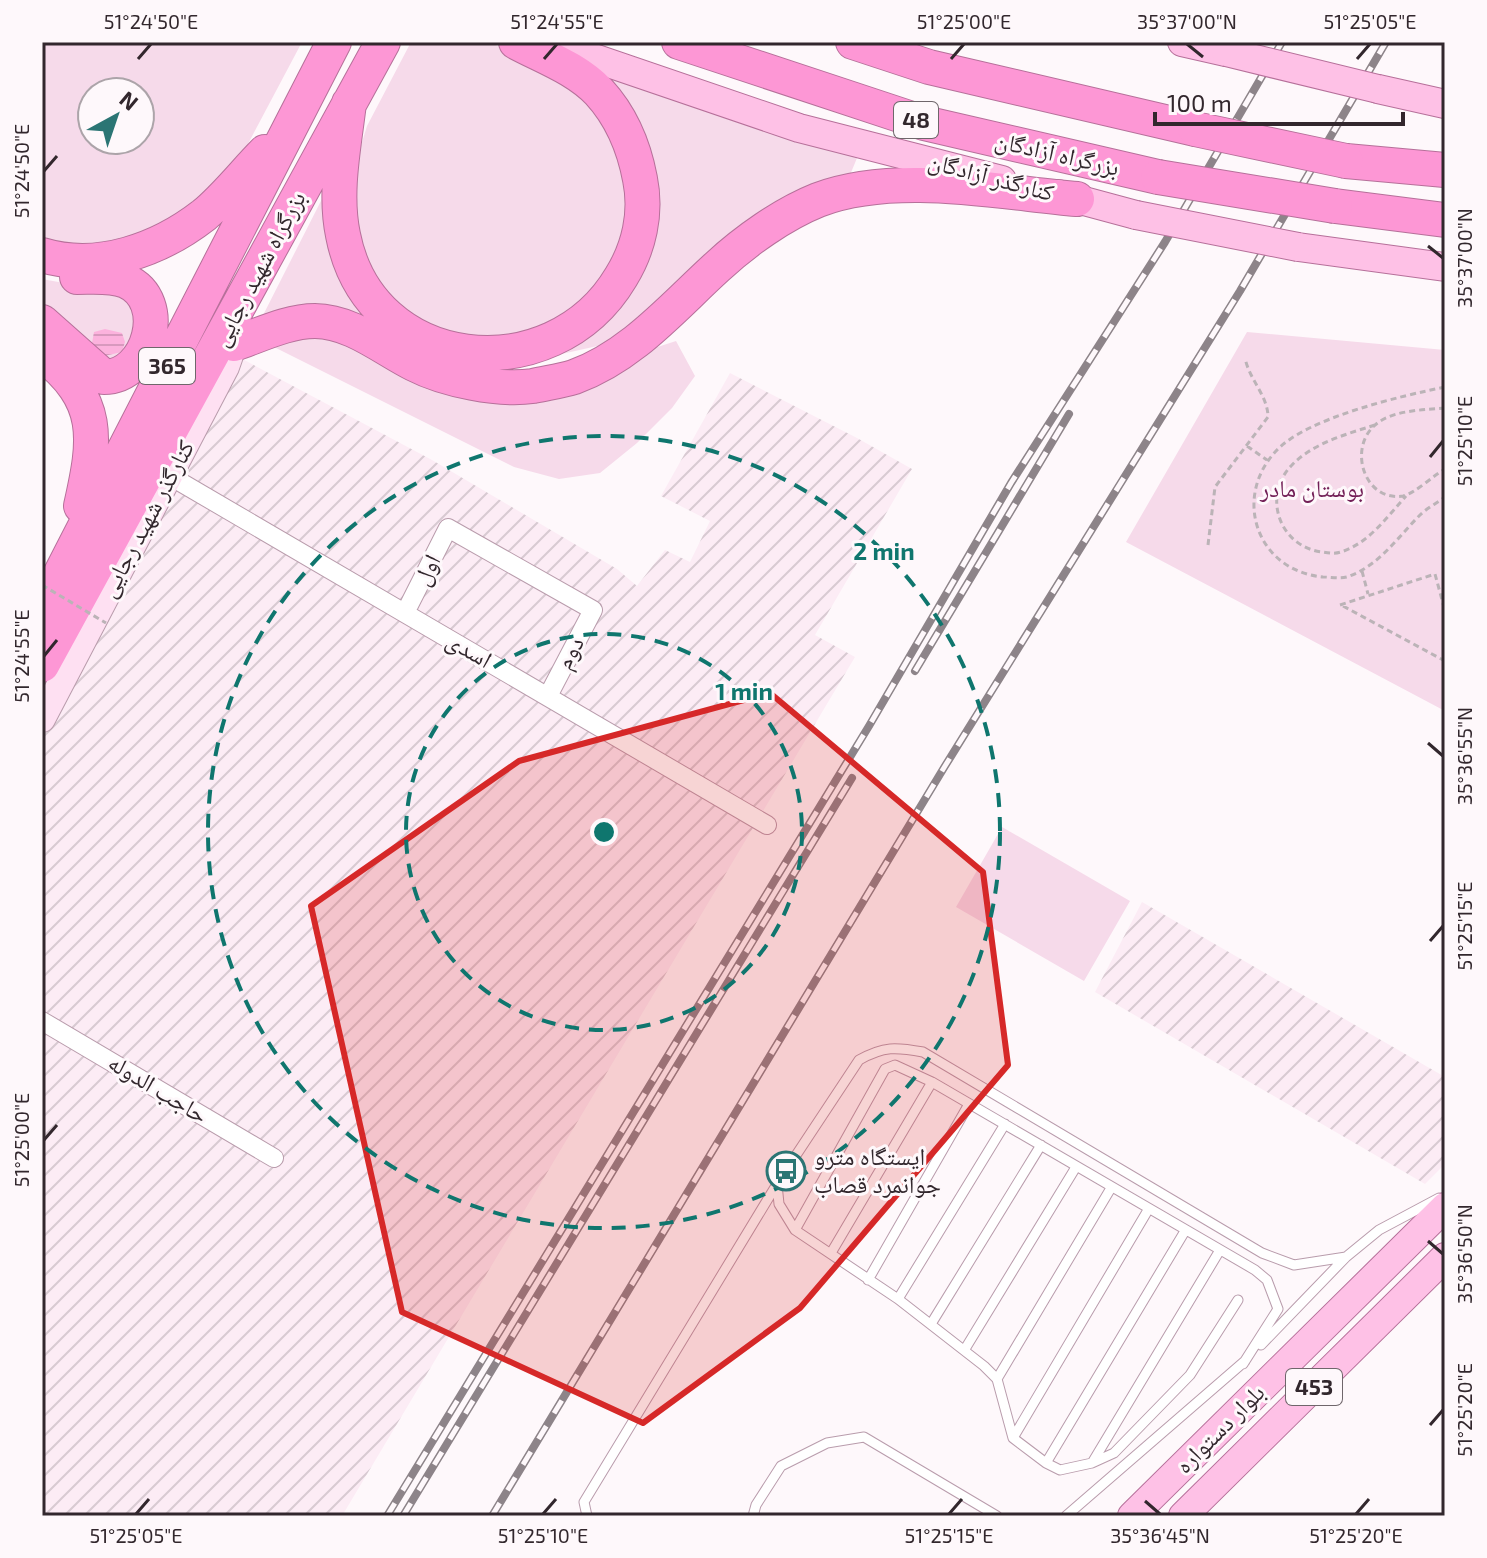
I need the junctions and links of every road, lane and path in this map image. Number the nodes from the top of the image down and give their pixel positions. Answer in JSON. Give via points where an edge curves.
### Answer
{"nodes":[{"id":1,"x":334,"y":42,"type":"edge"},
{"id":2,"x":383,"y":42,"type":"edge"},
{"id":3,"x":516,"y":42,"type":"edge"},
{"id":4,"x":547,"y":42,"type":"edge"},
{"id":5,"x":679,"y":42,"type":"edge"},
{"id":6,"x":853,"y":42,"type":"edge"},
{"id":7,"x":1182,"y":42,"type":"edge"},
{"id":8,"x":1378,"y":89,"type":"junction"},
{"id":9,"x":1445,"y":89,"type":"edge"},
{"id":10,"x":349,"y":103,"type":"junction"},
{"id":11,"x":1445,"y":104,"type":"edge"},
{"id":12,"x":292,"y":122,"type":"junction"},
{"id":13,"x":1445,"y":170,"type":"edge"},
{"id":14,"x":1077,"y":199,"type":"junction"},
{"id":15,"x":1445,"y":220,"type":"edge"},
{"id":16,"x":42,"y":255,"type":"edge"},
{"id":17,"x":1445,"y":270,"type":"edge"},
{"id":18,"x":42,"y":272,"type":"edge"},
{"id":19,"x":42,"y":322,"type":"edge"},
{"id":20,"x":235,"y":329,"type":"junction"},
{"id":21,"x":42,"y":354,"type":"edge"},
{"id":22,"x":1245,"y":358,"type":"dead end"},
{"id":23,"x":1445,"y":387,"type":"edge"},
{"id":24,"x":1445,"y":408,"type":"edge"},
{"id":25,"x":1375,"y":425,"type":"junction"},
{"id":26,"x":1247,"y":446,"type":"junction"},
{"id":27,"x":1268,"y":461,"type":"junction"},
{"id":28,"x":1445,"y":469,"type":"edge"},
{"id":29,"x":170,"y":476,"type":"junction"},
{"id":30,"x":1406,"y":496,"type":"junction"},
{"id":31,"x":1445,"y":497,"type":"edge"},
{"id":32,"x":1208,"y":545,"type":"dead end"},
{"id":33,"x":56,"y":560,"type":"edge"},
{"id":34,"x":1362,"y":571,"type":"junction"},
{"id":35,"x":42,"y":585,"type":"edge"},
{"id":36,"x":1369,"y":596,"type":"junction"},
{"id":37,"x":42,"y":610,"type":"edge"},
{"id":38,"x":593,"y":610,"type":"joint"},
{"id":39,"x":1445,"y":611,"type":"edge"},
{"id":40,"x":405,"y":613,"type":"junction"},
{"id":41,"x":106,"y":623,"type":"dead end"},
{"id":42,"x":1445,"y":661,"type":"edge"},
{"id":43,"x":42,"y":665,"type":"edge"},
{"id":44,"x":548,"y":696,"type":"junction"},
{"id":45,"x":42,"y":719,"type":"edge"},
{"id":46,"x":767,"y":825,"type":"dead end"},
{"id":47,"x":42,"y":1021,"type":"edge"},
{"id":48,"x":69,"y":1037,"type":"joint"},
{"id":49,"x":932,"y":1082,"type":"junction"},
{"id":50,"x":969,"y":1104,"type":"junction"},
{"id":51,"x":1005,"y":1124,"type":"junction"},
{"id":52,"x":1041,"y":1145,"type":"junction"},
{"id":53,"x":274,"y":1158,"type":"dead end"},
{"id":54,"x":1076,"y":1167,"type":"junction"},
{"id":55,"x":777,"y":1184,"type":"junction"},
{"id":56,"x":1111,"y":1188,"type":"junction"},
{"id":57,"x":1445,"y":1195,"type":"edge"},
{"id":58,"x":1445,"y":1207,"type":"edge"},
{"id":59,"x":1148,"y":1210,"type":"junction"},
{"id":60,"x":795,"y":1230,"type":"junction"},
{"id":61,"x":1185,"y":1231,"type":"junction"},
{"id":62,"x":1220,"y":1250,"type":"junction"},
{"id":63,"x":831,"y":1253,"type":"junction"},
{"id":64,"x":1346,"y":1257,"type":"junction"},
{"id":65,"x":1445,"y":1257,"type":"edge"},
{"id":66,"x":868,"y":1280,"type":"junction"},
{"id":67,"x":898,"y":1299,"type":"junction"},
{"id":68,"x":1238,"y":1300,"type":"dead end"},
{"id":69,"x":931,"y":1324,"type":"junction"},
{"id":70,"x":965,"y":1349,"type":"junction"},
{"id":71,"x":1243,"y":1364,"type":"junction"},
{"id":72,"x":997,"y":1379,"type":"junction"},
{"id":73,"x":1013,"y":1438,"type":"junction"},
{"id":74,"x":1046,"y":1463,"type":"junction"},
{"id":75,"x":1092,"y":1463,"type":"junction"},
{"id":76,"x":587,"y":1516,"type":"edge"},
{"id":77,"x":753,"y":1516,"type":"edge"},
{"id":78,"x":997,"y":1516,"type":"edge"},
{"id":79,"x":1066,"y":1516,"type":"edge"},
{"id":80,"x":1132,"y":1516,"type":"edge"},
{"id":81,"x":1183,"y":1516,"type":"edge"}],
"edges":[{"from":1,"to":12,"type":"highway","name":"بزرگراه شهید رجایی","number":"365"},
{"from":2,"to":10,"type":"highway","name":"بزرگراه شهید رجایی","number":"365"},
{"from":3,"to":10,"type":"highway","via":[[570,70],[599,93],[627,135],[642,186],[637,244],[613,291],[576,327],[547,342],[493,353],[446,349],[402,328],[366,292],[343,238],[338,204]]},
{"from":4,"to":14,"type":"main road","name":"کنارگذر آزادگان","via":[[799,128]]},
{"from":5,"to":15,"type":"highway","name":"بزرگراه آزادگان","number":"48","bridge":true,"via":[[924,123],[1158,177]]},
{"from":6,"to":13,"type":"highway","number":"48","bridge":true,"via":[[929,67],[1195,129],[1346,161]]},
{"from":7,"to":8,"type":"main road","bridge":true},
{"from":8,"to":9,"type":"main road"},
{"from":8,"to":11,"type":"main road"},
{"from":10,"to":20,"type":"highway","name":"بزرگراه شهید رجایی","number":"365"},
{"from":12,"to":16,"type":"highway","via":[[206,214],[160,244],[111,260]]},
{"from":12,"to":33,"type":"highway","name":"بزرگراه شهید رجایی","number":"365"},
{"from":14,"to":17,"type":"main road","name":"کنارگذر آزادگان","bridge":true,"via":[[1298,247]]},
{"from":14,"to":20,"type":"highway","via":[[895,186],[818,200],[767,228],[720,264],[643,337],[615,356],[574,377],[529,386],[452,378],[417,366],[348,328],[317,321]]},
{"from":18,"to":19,"type":"highway","via":[[127,282],[139,291],[151,318],[142,354],[116,377],[104,377]]},
{"from":20,"to":29,"type":"street","name":"کنارگذر شهید رجایی","via":[[226,367]]},
{"from":20,"to":43,"type":"highway","name":"بزرگراه شهید رجایی","number":"365"},
{"from":21,"to":33,"type":"highway","via":[[82,397],[91,421],[88,472]]},
{"from":22,"to":26,"type":"path","via":[[1268,405],[1268,417]]},
{"from":23,"to":27,"type":"path","via":[[1390,400],[1303,432]]},
{"from":24,"to":25,"type":"path","via":[[1402,414]]},
{"from":25,"to":30,"type":"path","via":[[1361,449],[1363,470],[1377,489]]},
{"from":25,"to":30,"type":"path","via":[[1337,437],[1291,465],[1279,485],[1276,512],[1288,536],[1309,551],[1338,554],[1362,543]]},
{"from":26,"to":27,"type":"path"},
{"from":26,"to":32,"type":"path","via":[[1215,487]]},
{"from":27,"to":34,"type":"path","via":[[1252,501],[1258,531],[1277,560],[1309,576],[1342,578]]},
{"from":28,"to":30,"type":"path"},
{"from":29,"to":40,"type":"street","name":"اسدی"},
{"from":29,"to":45,"type":"street","name":"کنارگذر شهید رجایی"},
{"from":31,"to":34,"type":"path"},
{"from":33,"to":37,"type":"highway","name":"بزرگراه شهید رجایی","number":"365"},
{"from":34,"to":36,"type":"path"},
{"from":35,"to":41,"type":"path","bridge":true},
{"from":36,"to":39,"type":"path","via":[[1435,574]]},
{"from":36,"to":42,"type":"path","via":[[1340,605]]},
{"from":38,"to":40,"type":"street","name":"اول","via":[[448,528]]},
{"from":38,"to":44,"type":"street","name":"دوم"},
{"from":40,"to":44,"type":"street","name":"اسدی"},
{"from":44,"to":46,"type":"street","name":"اسدی"},
{"from":47,"to":48,"type":"lane","name":"حاجب الدوله"},
{"from":48,"to":53,"type":"street","name":"حاجب الدوله"},
{"from":49,"to":50,"type":"lane"},
{"from":49,"to":60,"type":"lane","via":[[895,1065],[885,1069]]},
{"from":49,"to":63,"type":"lane"},
{"from":50,"to":51,"type":"lane"},
{"from":50,"to":66,"type":"lane"},
{"from":51,"to":52,"type":"lane"},
{"from":51,"to":67,"type":"lane"},
{"from":52,"to":54,"type":"lane"},
{"from":52,"to":69,"type":"lane"},
{"from":54,"to":56,"type":"lane"},
{"from":54,"to":70,"type":"lane"},
{"from":55,"to":60,"type":"lane","via":[[779,1204]]},
{"from":55,"to":64,"type":"lane","via":[[859,1060],[878,1049],[900,1048],[923,1052],[1262,1253],[1294,1265]]},
{"from":55,"to":76,"type":"lane","via":[[584,1502]]},
{"from":56,"to":59,"type":"lane"},
{"from":56,"to":72,"type":"lane"},
{"from":57,"to":64,"type":"lane","via":[[1379,1230]]},
{"from":58,"to":80,"type":"main road","name":"بلوار دستواره","number":"453"},
{"from":59,"to":61,"type":"lane"},
{"from":59,"to":73,"type":"lane"},
{"from":60,"to":63,"type":"lane"},
{"from":61,"to":62,"type":"lane"},
{"from":61,"to":74,"type":"lane"},
{"from":62,"to":71,"type":"lane","via":[[1267,1280],[1278,1309]]},
{"from":62,"to":75,"type":"lane"},
{"from":63,"to":66,"type":"lane"},
{"from":64,"to":71,"type":"lane"},
{"from":65,"to":81,"type":"main road","name":"بلوار دستواره","number":"453"},
{"from":66,"to":67,"type":"lane"},
{"from":67,"to":69,"type":"lane"},
{"from":68,"to":75,"type":"lane","via":[[1190,1375],[1114,1453]]},
{"from":69,"to":70,"type":"lane"},
{"from":70,"to":72,"type":"lane"},
{"from":71,"to":79,"type":"lane"},
{"from":72,"to":73,"type":"lane"},
{"from":73,"to":74,"type":"lane"},
{"from":74,"to":75,"type":"lane","via":[[1060,1470]]},
{"from":77,"to":78,"type":"lane","via":[[781,1466],[827,1443],[864,1437]]}]}
